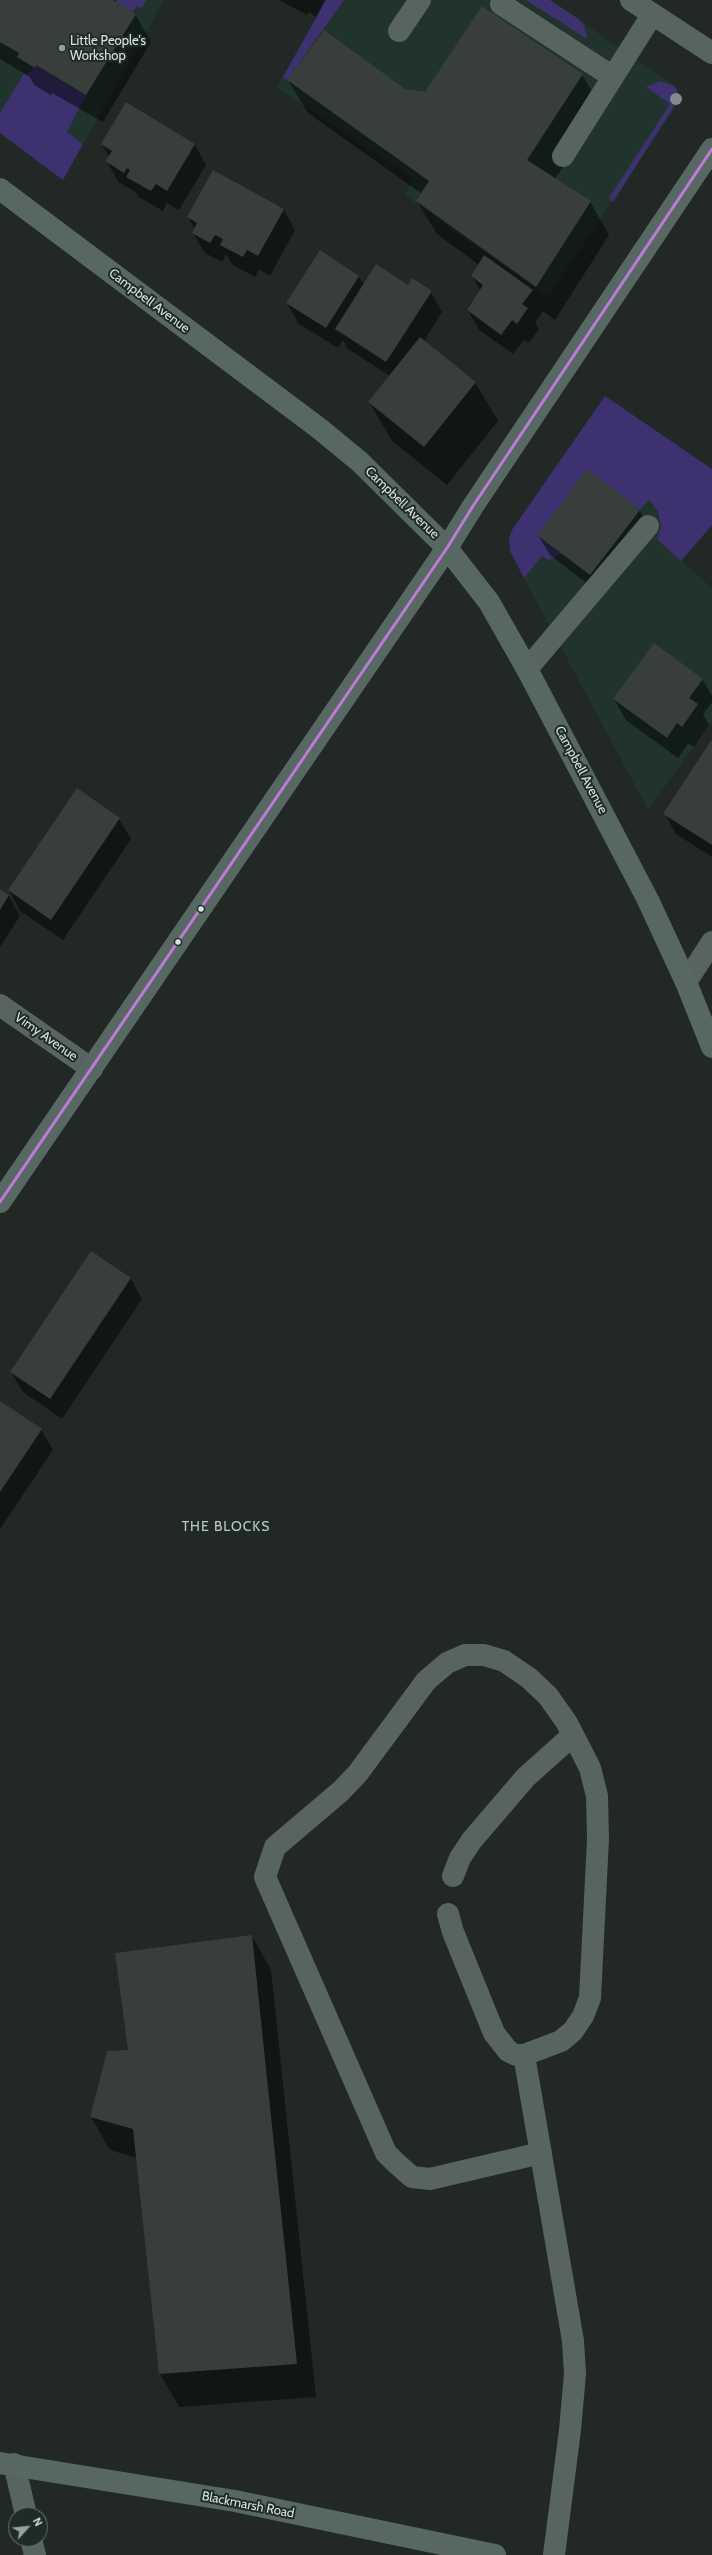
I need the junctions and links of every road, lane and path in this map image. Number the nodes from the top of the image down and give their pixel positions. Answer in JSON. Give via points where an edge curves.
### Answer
{"nodes":[{"id":1,"x":420,"y":0,"type":"edge"},
{"id":2,"x":631,"y":0,"type":"edge"},
{"id":3,"x":501,"y":4,"type":"dead end"},
{"id":4,"x":652,"y":15,"type":"junction"},
{"id":5,"x":399,"y":31,"type":"dead end"},
{"id":6,"x":712,"y":53,"type":"edge"},
{"id":7,"x":613,"y":77,"type":"junction"},
{"id":8,"x":712,"y":149,"type":"edge"},
{"id":9,"x":563,"y":156,"type":"dead end"},
{"id":10,"x":0,"y":189,"type":"edge"},
{"id":11,"x":648,"y":526,"type":"dead end"},
{"id":12,"x":447,"y":548,"type":"junction"},
{"id":13,"x":527,"y":669,"type":"junction"},
{"id":14,"x":712,"y":942,"type":"edge"},
{"id":15,"x":686,"y":982,"type":"junction"},
{"id":16,"x":0,"y":1005,"type":"edge"},
{"id":17,"x":712,"y":1047,"type":"edge"},
{"id":18,"x":92,"y":1069,"type":"junction"},
{"id":19,"x":0,"y":1202,"type":"edge"},
{"id":20,"x":573,"y":1735,"type":"junction"},
{"id":21,"x":453,"y":1876,"type":"dead end"},
{"id":22,"x":448,"y":1914,"type":"dead end"},
{"id":23,"x":524,"y":2055,"type":"junction"},
{"id":24,"x":541,"y":2153,"type":"junction"},
{"id":25,"x":7,"y":2464,"type":"edge"},
{"id":26,"x":23,"y":2507,"type":"edge"},
{"id":27,"x":495,"y":2555,"type":"edge"},
{"id":28,"x":554,"y":2555,"type":"edge"}],
"edges":[{"from":1,"to":5,"type":"street"},
{"from":2,"to":4,"type":"street"},
{"from":3,"to":7,"type":"street"},
{"from":4,"to":6,"type":"street"},
{"from":4,"to":7,"type":"street"},
{"from":7,"to":9,"type":"street"},
{"from":8,"to":12,"type":"street"},
{"from":10,"to":12,"type":"street","name":"Campbell Avenue","via":[[320,429],[365,467]]},
{"from":11,"to":13,"type":"street"},
{"from":12,"to":13,"type":"street","name":"Campbell Avenue","via":[[489,602]]},
{"from":12,"to":18,"type":"street"},
{"from":13,"to":15,"type":"street","name":"Campbell Avenue","via":[[648,900]]},
{"from":14,"to":15,"type":"street"},
{"from":15,"to":17,"type":"street","name":"Campbell Avenue"},
{"from":16,"to":18,"type":"street","name":"Vimy Avenue"},
{"from":18,"to":19,"type":"street"},
{"from":20,"to":21,"type":"street","via":[[526,1777],[477,1834],[460,1858]]},
{"from":20,"to":23,"type":"street","via":[[590,1768],[597,1796],[598,1839],[590,1998],[583,2016],[573,2031],[561,2041]]},
{"from":20,"to":24,"type":"street","via":[[548,1696],[529,1678],[504,1661],[484,1655],[465,1655],[447,1663],[426,1681],[358,1773],[276,1847],[265,1877],[386,2153],[412,2177],[430,2179]]},
{"from":22,"to":23,"type":"street","via":[[494,2033],[508,2051]]},
{"from":23,"to":24,"type":"street"},
{"from":24,"to":28,"type":"street","via":[[573,2341],[575,2374]]},
{"from":25,"to":26,"type":"street"},
{"from":25,"to":27,"type":"street","name":"Blackmarsh Road","via":[[235,2501]]}]}
